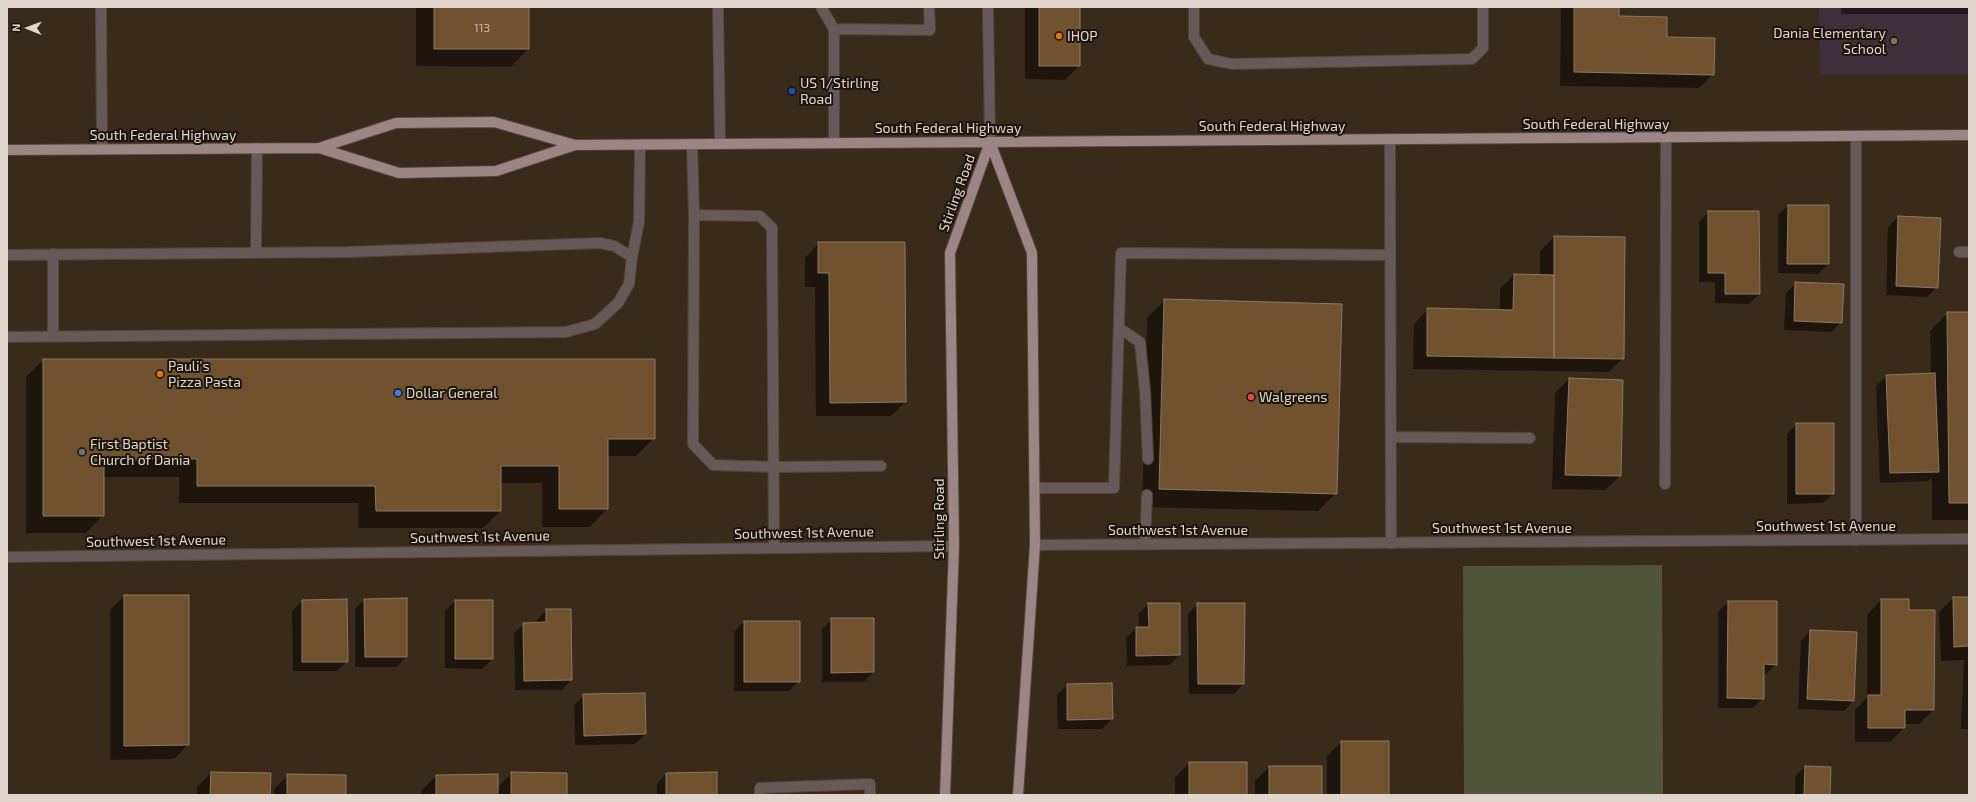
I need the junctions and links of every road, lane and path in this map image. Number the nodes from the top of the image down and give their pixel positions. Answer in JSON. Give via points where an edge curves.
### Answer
{"nodes":[{"id":1,"x":102,"y":7,"type":"edge"},
{"id":2,"x":718,"y":7,"type":"edge"},
{"id":3,"x":821,"y":7,"type":"edge"},
{"id":4,"x":929,"y":7,"type":"edge"},
{"id":5,"x":988,"y":7,"type":"edge"},
{"id":6,"x":1194,"y":7,"type":"edge"},
{"id":7,"x":1483,"y":7,"type":"edge"},
{"id":8,"x":834,"y":29,"type":"junction"},
{"id":9,"x":1969,"y":135,"type":"edge"},
{"id":10,"x":1856,"y":136,"type":"junction"},
{"id":11,"x":1666,"y":138,"type":"junction"},
{"id":12,"x":1390,"y":139,"type":"junction"},
{"id":13,"x":990,"y":142,"type":"junction"},
{"id":14,"x":834,"y":143,"type":"junction"},
{"id":15,"x":692,"y":144,"type":"junction"},
{"id":16,"x":720,"y":144,"type":"junction"},
{"id":17,"x":575,"y":145,"type":"junction"},
{"id":18,"x":640,"y":145,"type":"junction"},
{"id":19,"x":257,"y":148,"type":"junction"},
{"id":20,"x":319,"y":148,"type":"junction"},
{"id":21,"x":7,"y":150,"type":"edge"},
{"id":22,"x":102,"y":150,"type":"junction"},
{"id":23,"x":694,"y":215,"type":"junction"},
{"id":24,"x":256,"y":252,"type":"junction"},
{"id":25,"x":53,"y":254,"type":"junction"},
{"id":26,"x":7,"y":255,"type":"edge"},
{"id":27,"x":1390,"y":255,"type":"junction"},
{"id":28,"x":632,"y":257,"type":"junction"},
{"id":29,"x":1119,"y":328,"type":"junction"},
{"id":30,"x":53,"y":336,"type":"junction"},
{"id":31,"x":7,"y":337,"type":"edge"},
{"id":32,"x":1391,"y":436,"type":"junction"},
{"id":33,"x":1530,"y":438,"type":"dead end"},
{"id":34,"x":1148,"y":459,"type":"dead end"},
{"id":35,"x":881,"y":466,"type":"dead end"},
{"id":36,"x":774,"y":468,"type":"junction"},
{"id":37,"x":1665,"y":484,"type":"dead end"},
{"id":38,"x":1035,"y":488,"type":"junction"},
{"id":39,"x":1147,"y":495,"type":"dead end"},
{"id":40,"x":1856,"y":540,"type":"junction"},
{"id":41,"x":1969,"y":540,"type":"edge"},
{"id":42,"x":1391,"y":543,"type":"junction"},
{"id":43,"x":1145,"y":544,"type":"junction"},
{"id":44,"x":1035,"y":545,"type":"junction"},
{"id":45,"x":954,"y":546,"type":"junction"},
{"id":46,"x":774,"y":548,"type":"junction"},
{"id":47,"x":7,"y":557,"type":"edge"},
{"id":48,"x":760,"y":795,"type":"edge"},
{"id":49,"x":870,"y":795,"type":"edge"},
{"id":50,"x":945,"y":795,"type":"edge"},
{"id":51,"x":1018,"y":795,"type":"edge"}],
"edges":[{"from":1,"to":22,"type":"street"},
{"from":2,"to":16,"type":"street"},
{"from":3,"to":8,"type":"street"},
{"from":4,"to":8,"type":"street","via":[[930,30]]},
{"from":5,"to":13,"type":"street"},
{"from":6,"to":7,"type":"street","via":[[1194,37],[1208,59],[1232,64],[1472,59],[1483,48]]},
{"from":8,"to":14,"type":"street"},
{"from":9,"to":10,"type":"main road","name":"South Federal Highway"},
{"from":10,"to":11,"type":"main road","name":"South Federal Highway"},
{"from":10,"to":40,"type":"street"},
{"from":11,"to":12,"type":"main road","name":"South Federal Highway"},
{"from":11,"to":37,"type":"street"},
{"from":12,"to":13,"type":"main road","name":"South Federal Highway"},
{"from":12,"to":27,"type":"street"},
{"from":13,"to":14,"type":"main road","name":"South Federal Highway"},
{"from":13,"to":38,"type":"main road","name":"Stirling Road","via":[[1032,253]]},
{"from":13,"to":45,"type":"main road","name":"Stirling Road","via":[[950,253]]},
{"from":14,"to":16,"type":"main road","name":"South Federal Highway"},
{"from":15,"to":16,"type":"main road","name":"South Federal Highway"},
{"from":15,"to":18,"type":"main road","name":"South Federal Highway"},
{"from":15,"to":23,"type":"street"},
{"from":17,"to":18,"type":"main road","name":"South Federal Highway"},
{"from":17,"to":20,"type":"main road","name":"South Federal Highway","via":[[494,122],[396,123]]},
{"from":17,"to":20,"type":"main road","name":"South Federal Highway","via":[[496,171],[399,173]]},
{"from":18,"to":28,"type":"street","via":[[639,222]]},
{"from":19,"to":20,"type":"main road","name":"South Federal Highway"},
{"from":19,"to":22,"type":"main road","name":"South Federal Highway"},
{"from":19,"to":24,"type":"street"},
{"from":21,"to":22,"type":"main road","name":"South Federal Highway"},
{"from":23,"to":36,"type":"street","via":[[693,444],[713,465]]},
{"from":23,"to":36,"type":"street","via":[[760,216],[772,228]]},
{"from":24,"to":25,"type":"street"},
{"from":24,"to":28,"type":"street","via":[[348,252],[600,243],[614,246]]},
{"from":25,"to":26,"type":"street"},
{"from":25,"to":30,"type":"street"},
{"from":27,"to":29,"type":"street","via":[[1121,253]]},
{"from":27,"to":32,"type":"street"},
{"from":28,"to":30,"type":"street","via":[[630,284],[618,303],[595,324],[566,332]]},
{"from":29,"to":34,"type":"street","via":[[1140,342]]},
{"from":29,"to":38,"type":"street","via":[[1114,488]]},
{"from":30,"to":31,"type":"street"},
{"from":32,"to":33,"type":"street"},
{"from":32,"to":42,"type":"street"},
{"from":35,"to":36,"type":"street"},
{"from":36,"to":46,"type":"street"},
{"from":38,"to":44,"type":"main road","name":"Stirling Road"},
{"from":39,"to":43,"type":"street"},
{"from":40,"to":41,"type":"street","name":"Southwest 1st Avenue"},
{"from":40,"to":42,"type":"street","name":"Southwest 1st Avenue"},
{"from":42,"to":43,"type":"street","name":"Southwest 1st Avenue"},
{"from":43,"to":44,"type":"street","name":"Southwest 1st Avenue"},
{"from":44,"to":51,"type":"main road","name":"Stirling Road"},
{"from":45,"to":46,"type":"street","name":"Southwest 1st Avenue"},
{"from":45,"to":50,"type":"main road","name":"Stirling Road"},
{"from":46,"to":47,"type":"street","name":"Southwest 1st Avenue"},
{"from":48,"to":49,"type":"street","via":[[760,788],[870,784]]}]}
